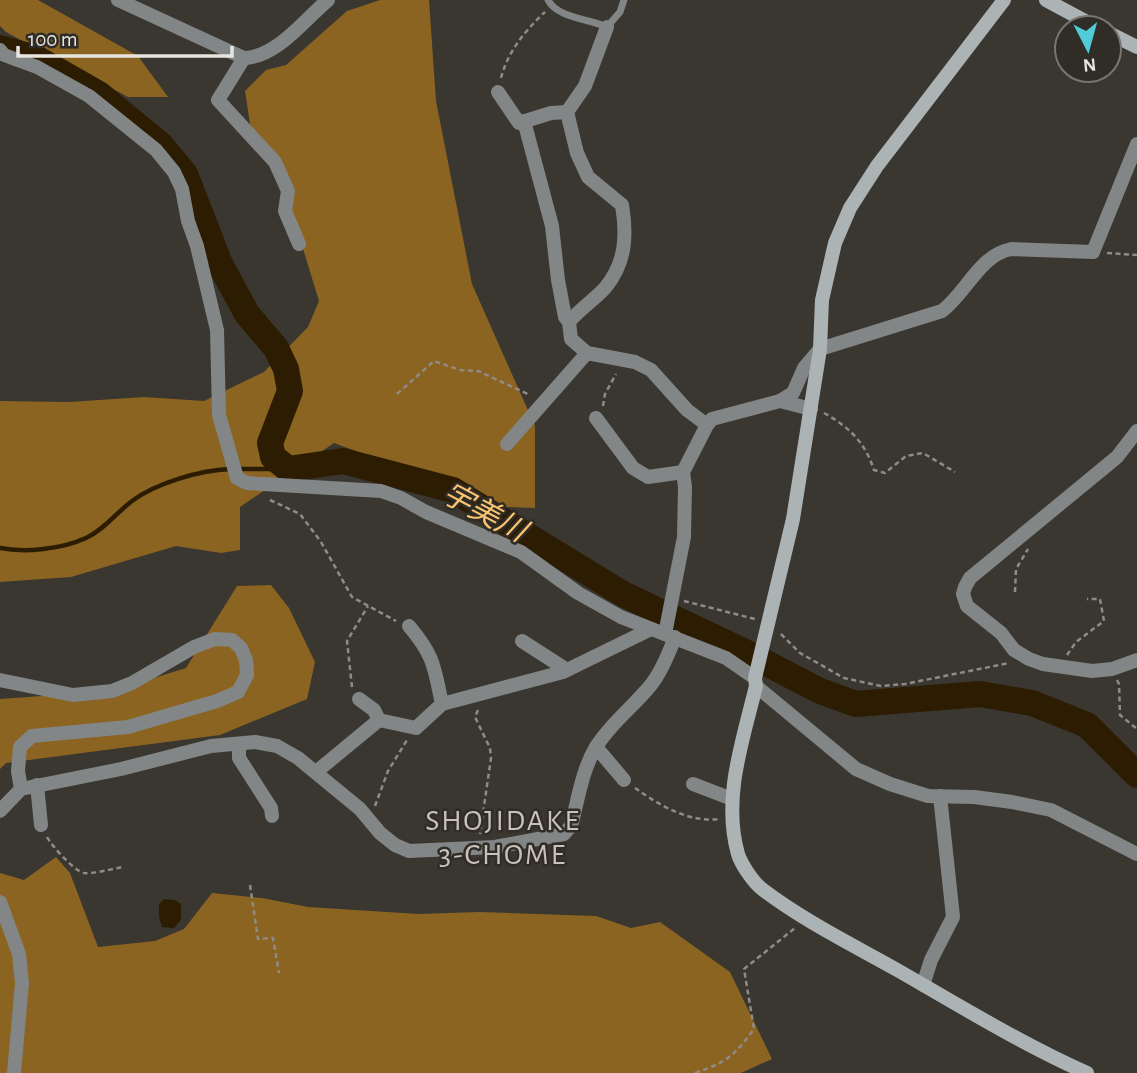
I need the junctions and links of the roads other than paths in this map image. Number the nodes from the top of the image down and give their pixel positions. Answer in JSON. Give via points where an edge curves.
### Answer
{"nodes":[{"id":1,"x":118,"y":0,"type":"edge"},
{"id":2,"x":328,"y":0,"type":"edge"},
{"id":3,"x":624,"y":0,"type":"edge"},
{"id":4,"x":1004,"y":0,"type":"edge"},
{"id":5,"x":1046,"y":0,"type":"edge"},
{"id":6,"x":549,"y":3,"type":"edge"},
{"id":7,"x":143,"y":6,"type":"edge"},
{"id":8,"x":1072,"y":14,"type":"edge"},
{"id":9,"x":607,"y":27,"type":"junction"},
{"id":10,"x":0,"y":50,"type":"edge"},
{"id":11,"x":244,"y":58,"type":"junction"},
{"id":12,"x":498,"y":92,"type":"road end"},
{"id":13,"x":567,"y":112,"type":"junction"},
{"id":14,"x":524,"y":121,"type":"junction"},
{"id":15,"x":1137,"y":144,"type":"edge"},
{"id":16,"x":1132,"y":171,"type":"edge"},
{"id":17,"x":299,"y":244,"type":"dead end"},
{"id":18,"x":569,"y":322,"type":"junction"},
{"id":19,"x":820,"y":349,"type":"junction"},
{"id":20,"x":587,"y":353,"type":"junction"},
{"id":21,"x":780,"y":401,"type":"junction"},
{"id":22,"x":811,"y":409,"type":"junction"},
{"id":23,"x":596,"y":418,"type":"road end"},
{"id":24,"x":707,"y":425,"type":"junction"},
{"id":25,"x":1137,"y":430,"type":"edge"},
{"id":26,"x":507,"y":444,"type":"dead end"},
{"id":27,"x":683,"y":472,"type":"junction"},
{"id":28,"x":409,"y":626,"type":"road end"},
{"id":29,"x":649,"y":629,"type":"junction"},
{"id":30,"x":669,"y":633,"type":"junction"},
{"id":31,"x":522,"y":641,"type":"dead end"},
{"id":32,"x":1137,"y":660,"type":"edge"},
{"id":33,"x":567,"y":670,"type":"junction"},
{"id":34,"x":756,"y":678,"type":"junction"},
{"id":35,"x":0,"y":680,"type":"edge"},
{"id":36,"x":359,"y":699,"type":"road end"},
{"id":37,"x":442,"y":704,"type":"junction"},
{"id":38,"x":379,"y":720,"type":"junction"},
{"id":39,"x":239,"y":744,"type":"junction"},
{"id":40,"x":596,"y":747,"type":"junction"},
{"id":41,"x":316,"y":772,"type":"junction"},
{"id":42,"x":624,"y":780,"type":"road end"},
{"id":43,"x":693,"y":784,"type":"dead end"},
{"id":44,"x":37,"y":785,"type":"junction"},
{"id":45,"x":20,"y":789,"type":"junction"},
{"id":46,"x":940,"y":796,"type":"junction"},
{"id":47,"x":732,"y":799,"type":"junction"},
{"id":48,"x":0,"y":811,"type":"edge"},
{"id":49,"x":272,"y":816,"type":"dead end"},
{"id":50,"x":41,"y":825,"type":"road end"},
{"id":51,"x":1137,"y":854,"type":"edge"},
{"id":52,"x":0,"y":902,"type":"edge"},
{"id":53,"x":923,"y":985,"type":"junction"},
{"id":54,"x":14,"y":1073,"type":"edge"},
{"id":55,"x":1087,"y":1073,"type":"edge"}],
"edges":[{"from":1,"to":7,"type":"street"},
{"from":2,"to":11,"type":"street","via":[[280,43],[255,58]]},
{"from":3,"to":9,"type":"lane"},
{"from":4,"to":19,"type":"street","via":[[850,208],[835,243],[822,300]]},
{"from":5,"to":8,"type":"street"},
{"from":6,"to":9,"type":"lane","via":[[568,15]]},
{"from":7,"to":11,"type":"street"},
{"from":9,"to":13,"type":"street","via":[[585,86]]},
{"from":10,"to":29,"type":"street","via":[[89,96],[156,150],[174,173],[217,330],[219,415],[237,478],[381,491],[401,498],[521,552],[578,593]]},
{"from":11,"to":17,"type":"street","via":[[218,100],[275,162],[288,191],[285,211]]},
{"from":12,"to":14,"type":"street","via":[[519,123]]},
{"from":13,"to":14,"type":"street"},
{"from":13,"to":18,"type":"street","via":[[588,177],[622,205],[625,227],[621,264],[605,288]]},
{"from":14,"to":18,"type":"street","via":[[552,226],[558,280]]},
{"from":15,"to":16,"type":"street"},
{"from":16,"to":19,"type":"street","via":[[1093,252],[998,252],[942,311]]},
{"from":18,"to":20,"type":"street","via":[[571,340]]},
{"from":19,"to":21,"type":"street","via":[[804,368],[793,393]]},
{"from":19,"to":22,"type":"street"},
{"from":20,"to":24,"type":"street","via":[[635,362],[651,370]]},
{"from":20,"to":26,"type":"street"},
{"from":21,"to":22,"type":"street"},
{"from":21,"to":24,"type":"street","via":[[712,419]]},
{"from":22,"to":34,"type":"street","via":[[793,519]]},
{"from":23,"to":27,"type":"street","via":[[633,468],[648,477]]},
{"from":24,"to":27,"type":"street"},
{"from":25,"to":32,"type":"street","via":[[1117,457],[970,578],[963,594],[967,606],[1001,633],[1014,650],[1043,664],[1092,671]]},
{"from":27,"to":30,"type":"street","via":[[684,537]]},
{"from":28,"to":37,"type":"street","via":[[436,669]]},
{"from":29,"to":30,"type":"street"},
{"from":29,"to":33,"type":"street"},
{"from":30,"to":34,"type":"street","via":[[726,658]]},
{"from":30,"to":40,"type":"street","via":[[653,684],[612,724]]},
{"from":31,"to":33,"type":"street"},
{"from":33,"to":37,"type":"street"},
{"from":34,"to":46,"type":"street","via":[[856,769],[890,784]]},
{"from":34,"to":47,"type":"street"},
{"from":35,"to":45,"type":"street","via":[[73,695],[111,691],[215,639],[232,640],[246,660],[247,675],[238,692],[217,701],[128,727],[32,736],[20,747]]},
{"from":36,"to":38,"type":"street"},
{"from":37,"to":38,"type":"street","via":[[414,728]]},
{"from":38,"to":41,"type":"street"},
{"from":39,"to":41,"type":"street","via":[[277,746]]},
{"from":39,"to":44,"type":"street","via":[[211,746]]},
{"from":39,"to":49,"type":"street","via":[[239,758]]},
{"from":40,"to":41,"type":"street","via":[[571,826],[564,834],[495,847],[409,851],[380,833]]},
{"from":40,"to":42,"type":"street"},
{"from":43,"to":47,"type":"street"},
{"from":44,"to":45,"type":"street"},
{"from":44,"to":50,"type":"street"},
{"from":45,"to":48,"type":"street"},
{"from":46,"to":51,"type":"street","via":[[1051,810]]},
{"from":46,"to":53,"type":"street","via":[[953,917]]},
{"from":47,"to":53,"type":"street","via":[[738,855],[759,887]]},
{"from":52,"to":54,"type":"street","via":[[19,954],[22,983]]},
{"from":53,"to":55,"type":"street"}]}
